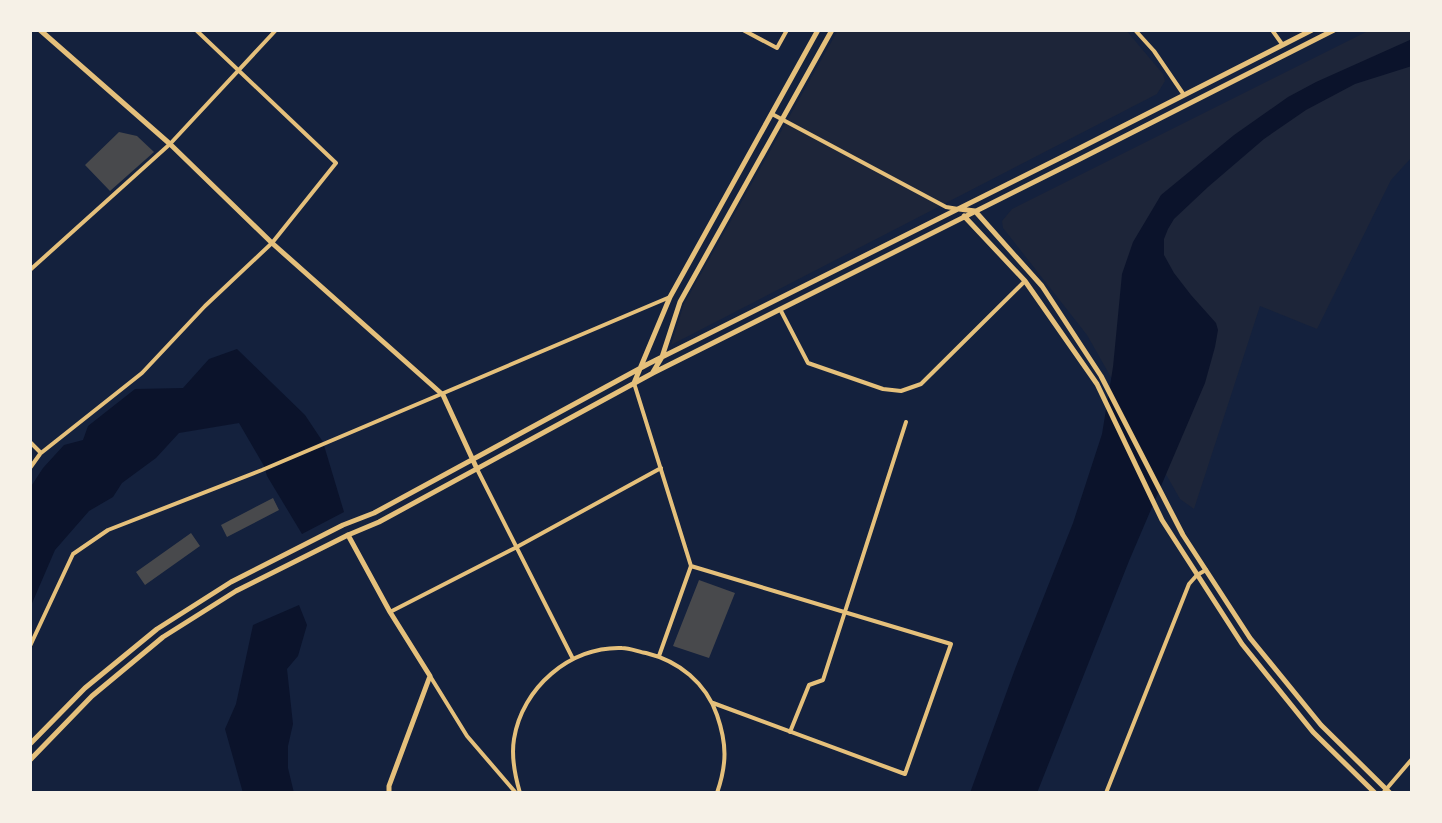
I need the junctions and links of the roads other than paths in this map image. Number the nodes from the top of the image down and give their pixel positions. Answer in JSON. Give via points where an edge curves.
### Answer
{"nodes":[{"id":1,"x":40,"y":30,"type":"edge"},
{"id":2,"x":196,"y":30,"type":"edge"},
{"id":3,"x":276,"y":30,"type":"edge"},
{"id":4,"x":743,"y":30,"type":"edge"},
{"id":5,"x":787,"y":30,"type":"edge"},
{"id":6,"x":818,"y":30,"type":"edge"},
{"id":7,"x":832,"y":30,"type":"edge"},
{"id":8,"x":1135,"y":30,"type":"edge"},
{"id":9,"x":1272,"y":30,"type":"edge"},
{"id":10,"x":1312,"y":30,"type":"edge"},
{"id":11,"x":1334,"y":30,"type":"edge"},
{"id":12,"x":1282,"y":45,"type":"junction"},
{"id":13,"x":238,"y":70,"type":"junction"},
{"id":14,"x":1184,"y":95,"type":"junction"},
{"id":15,"x":772,"y":114,"type":"junction"},
{"id":16,"x":782,"y":119,"type":"junction"},
{"id":17,"x":170,"y":144,"type":"junction"},
{"id":18,"x":958,"y":209,"type":"junction"},
{"id":19,"x":975,"y":211,"type":"junction"},
{"id":20,"x":965,"y":217,"type":"junction"},
{"id":21,"x":272,"y":243,"type":"junction"},
{"id":22,"x":30,"y":270,"type":"edge"},
{"id":23,"x":1025,"y":281,"type":"junction"},
{"id":24,"x":670,"y":297,"type":"junction"},
{"id":25,"x":780,"y":309,"type":"junction"},
{"id":26,"x":662,"y":357,"type":"junction"},
{"id":27,"x":640,"y":368,"type":"junction"},
{"id":28,"x":653,"y":373,"type":"junction"},
{"id":29,"x":634,"y":383,"type":"junction"},
{"id":30,"x":443,"y":395,"type":"junction"},
{"id":31,"x":906,"y":422,"type":"dead end"},
{"id":32,"x":30,"y":442,"type":"edge"},
{"id":33,"x":41,"y":453,"type":"junction"},
{"id":34,"x":473,"y":460,"type":"junction"},
{"id":35,"x":30,"y":468,"type":"edge"},
{"id":36,"x":661,"y":468,"type":"junction"},
{"id":37,"x":477,"y":469,"type":"junction"},
{"id":38,"x":348,"y":535,"type":"junction"},
{"id":39,"x":515,"y":548,"type":"junction"},
{"id":40,"x":691,"y":566,"type":"junction"},
{"id":41,"x":1206,"y":570,"type":"junction"},
{"id":42,"x":1197,"y":575,"type":"junction"},
{"id":43,"x":390,"y":612,"type":"junction"},
{"id":44,"x":845,"y":612,"type":"junction"},
{"id":45,"x":30,"y":646,"type":"edge"},
{"id":46,"x":659,"y":656,"type":"junction"},
{"id":47,"x":573,"y":659,"type":"junction"},
{"id":48,"x":430,"y":676,"type":"junction"},
{"id":49,"x":713,"y":703,"type":"junction"},
{"id":50,"x":790,"y":732,"type":"junction"},
{"id":51,"x":30,"y":744,"type":"edge"},
{"id":52,"x":1412,"y":759,"type":"edge"},
{"id":53,"x":30,"y":760,"type":"edge"},
{"id":54,"x":1386,"y":792,"type":"edge"},
{"id":55,"x":389,"y":793,"type":"edge"},
{"id":56,"x":518,"y":793,"type":"edge"},
{"id":57,"x":717,"y":793,"type":"edge"},
{"id":58,"x":1106,"y":793,"type":"edge"},
{"id":59,"x":1375,"y":793,"type":"edge"}],
"edges":[{"from":1,"to":17,"type":"main road"},
{"from":2,"to":13,"type":"street"},
{"from":3,"to":13,"type":"street"},
{"from":4,"to":5,"type":"street","via":[[777,48]]},
{"from":6,"to":15,"type":"main road"},
{"from":7,"to":16,"type":"main road"},
{"from":8,"to":14,"type":"street"},
{"from":9,"to":12,"type":"street"},
{"from":10,"to":12,"type":"main road"},
{"from":11,"to":19,"type":"main road"},
{"from":12,"to":14,"type":"main road"},
{"from":13,"to":17,"type":"street"},
{"from":13,"to":21,"type":"street","via":[[336,163]]},
{"from":14,"to":18,"type":"main road"},
{"from":15,"to":16,"type":"street"},
{"from":15,"to":24,"type":"main road"},
{"from":16,"to":18,"type":"street"},
{"from":16,"to":26,"type":"main road","via":[[680,302]]},
{"from":17,"to":21,"type":"main road"},
{"from":17,"to":22,"type":"street"},
{"from":18,"to":19,"type":"main road"},
{"from":18,"to":20,"type":"main road"},
{"from":18,"to":26,"type":"main road"},
{"from":19,"to":20,"type":"main road"},
{"from":19,"to":41,"type":"main road","via":[[1042,286],[1101,376]]},
{"from":20,"to":23,"type":"main road"},
{"from":20,"to":25,"type":"main road"},
{"from":21,"to":30,"type":"main road"},
{"from":21,"to":33,"type":"street","via":[[142,373]]},
{"from":23,"to":25,"type":"street","via":[[921,384],[901,391],[808,363]]},
{"from":23,"to":42,"type":"main road","via":[[1097,384],[1162,520]]},
{"from":24,"to":27,"type":"main road"},
{"from":24,"to":30,"type":"street"},
{"from":25,"to":28,"type":"main road"},
{"from":26,"to":27,"type":"main road"},
{"from":26,"to":28,"type":"main road"},
{"from":27,"to":29,"type":"main road"},
{"from":27,"to":34,"type":"main road"},
{"from":28,"to":29,"type":"main road"},
{"from":29,"to":36,"type":"street"},
{"from":29,"to":37,"type":"main road"},
{"from":30,"to":34,"type":"main road"},
{"from":30,"to":45,"type":"street","via":[[108,530],[73,554]]},
{"from":31,"to":44,"type":"street"},
{"from":32,"to":33,"type":"street"},
{"from":33,"to":35,"type":"street"},
{"from":34,"to":37,"type":"main road"},
{"from":34,"to":51,"type":"main road","via":[[231,582],[157,629],[85,688]]},
{"from":36,"to":39,"type":"street"},
{"from":36,"to":40,"type":"street"},
{"from":37,"to":38,"type":"main road"},
{"from":37,"to":39,"type":"street"},
{"from":38,"to":43,"type":"main road"},
{"from":38,"to":53,"type":"main road","via":[[236,591],[163,637],[92,696]]},
{"from":39,"to":43,"type":"street"},
{"from":39,"to":47,"type":"street"},
{"from":40,"to":44,"type":"street"},
{"from":40,"to":46,"type":"street"},
{"from":41,"to":42,"type":"street"},
{"from":41,"to":54,"type":"main road","via":[[1250,638],[1321,725]]},
{"from":42,"to":58,"type":"street"},
{"from":42,"to":59,"type":"main road","via":[[1242,644],[1304,721]]},
{"from":43,"to":48,"type":"main road"},
{"from":44,"to":50,"type":"street","via":[[823,680],[809,685]]},
{"from":44,"to":50,"type":"street","via":[[951,644],[905,774]]},
{"from":46,"to":47,"type":"street","via":[[624,648]]},
{"from":46,"to":49,"type":"street","via":[[697,681]]},
{"from":47,"to":56,"type":"street","via":[[545,679],[524,706],[514,739]]},
{"from":48,"to":55,"type":"main road"},
{"from":48,"to":56,"type":"street","via":[[467,736]]},
{"from":49,"to":50,"type":"street"},
{"from":49,"to":57,"type":"street","via":[[724,737],[724,774]]},
{"from":52,"to":54,"type":"street"}]}
